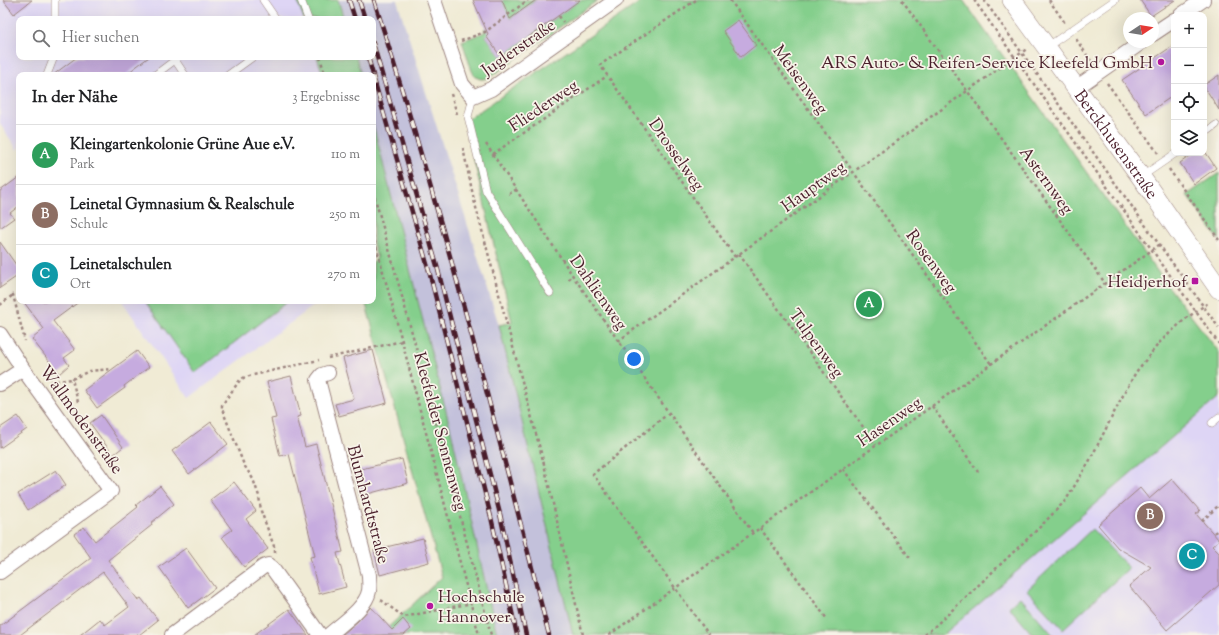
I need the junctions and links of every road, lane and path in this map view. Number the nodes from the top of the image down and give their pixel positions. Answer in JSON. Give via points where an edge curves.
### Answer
{"nodes":[{"id":1,"x":55,"y":0,"type":"edge"},
{"id":2,"x":263,"y":0,"type":"edge"},
{"id":3,"x":301,"y":0,"type":"edge"},
{"id":4,"x":434,"y":0,"type":"edge"},
{"id":5,"x":528,"y":0,"type":"edge"},
{"id":6,"x":616,"y":0,"type":"edge"},
{"id":7,"x":696,"y":0,"type":"edge"},
{"id":8,"x":730,"y":0,"type":"edge"},
{"id":9,"x":902,"y":0,"type":"edge"},
{"id":10,"x":974,"y":0,"type":"edge"},
{"id":11,"x":984,"y":0,"type":"edge"},
{"id":12,"x":1012,"y":0,"type":"edge"},
{"id":13,"x":1049,"y":0,"type":"edge"},
{"id":14,"x":1115,"y":0,"type":"edge"},
{"id":15,"x":1203,"y":0,"type":"edge"},
{"id":16,"x":1185,"y":12,"type":"edge"},
{"id":17,"x":55,"y":16,"type":"edge"},
{"id":18,"x":274,"y":16,"type":"edge"},
{"id":19,"x":307,"y":16,"type":"edge"},
{"id":20,"x":1171,"y":22,"type":"edge"},
{"id":21,"x":1159,"y":30,"type":"edge"},
{"id":22,"x":1071,"y":31,"type":"junction"},
{"id":23,"x":449,"y":45,"type":"junction"},
{"id":24,"x":1047,"y":47,"type":"junction"},
{"id":25,"x":1133,"y":48,"type":"edge"},
{"id":26,"x":1022,"y":53,"type":"junction"},
{"id":27,"x":1015,"y":58,"type":"junction"},
{"id":28,"x":53,"y":60,"type":"edge"},
{"id":29,"x":175,"y":60,"type":"edge"},
{"id":30,"x":175,"y":60,"type":"edge"},
{"id":31,"x":249,"y":60,"type":"edge"},
{"id":32,"x":321,"y":60,"type":"edge"},
{"id":33,"x":48,"y":72,"type":"edge"},
{"id":34,"x":159,"y":72,"type":"edge"},
{"id":35,"x":183,"y":72,"type":"edge"},
{"id":36,"x":232,"y":72,"type":"edge"},
{"id":37,"x":324,"y":72,"type":"edge"},
{"id":38,"x":1099,"y":72,"type":"junction"},
{"id":39,"x":607,"y":76,"type":"junction"},
{"id":40,"x":1076,"y":88,"type":"junction"},
{"id":41,"x":968,"y":91,"type":"junction"},
{"id":42,"x":473,"y":97,"type":"junction"},
{"id":43,"x":1216,"y":125,"type":"dead end"},
{"id":44,"x":1207,"y":132,"type":"edge"},
{"id":45,"x":485,"y":141,"type":"dead end"},
{"id":46,"x":463,"y":144,"type":"dead end"},
{"id":47,"x":493,"y":154,"type":"junction"},
{"id":48,"x":1172,"y":156,"type":"edge"},
{"id":49,"x":1164,"y":162,"type":"junction"},
{"id":50,"x":853,"y":172,"type":"junction"},
{"id":51,"x":1141,"y":177,"type":"junction"},
{"id":52,"x":517,"y":189,"type":"junction"},
{"id":53,"x":509,"y":194,"type":"dead end"},
{"id":54,"x":376,"y":202,"type":"edge"},
{"id":55,"x":1219,"y":240,"type":"edge"},
{"id":56,"x":1159,"y":245,"type":"junction"},
{"id":57,"x":376,"y":246,"type":"edge"},
{"id":58,"x":1152,"y":250,"type":"junction"},
{"id":59,"x":739,"y":254,"type":"junction"},
{"id":60,"x":735,"y":257,"type":"junction"},
{"id":61,"x":573,"y":276,"type":"junction"},
{"id":62,"x":568,"y":279,"type":"dead end"},
{"id":63,"x":1105,"y":283,"type":"junction"},
{"id":64,"x":16,"y":293,"type":"edge"},
{"id":65,"x":550,"y":293,"type":"dead end"},
{"id":66,"x":1216,"y":293,"type":"edge"},
{"id":67,"x":13,"y":295,"type":"junction"},
{"id":68,"x":0,"y":305,"type":"edge"},
{"id":69,"x":1203,"y":306,"type":"junction"},
{"id":70,"x":1196,"y":311,"type":"junction"},
{"id":71,"x":1219,"y":328,"type":"edge"},
{"id":72,"x":0,"y":334,"type":"edge"},
{"id":73,"x":25,"y":341,"type":"dead end"},
{"id":74,"x":402,"y":341,"type":"junction"},
{"id":75,"x":618,"y":341,"type":"junction"},
{"id":76,"x":1219,"y":344,"type":"edge"},
{"id":77,"x":991,"y":364,"type":"junction"},
{"id":78,"x":24,"y":369,"type":"junction"},
{"id":79,"x":112,"y":369,"type":"dead end"},
{"id":80,"x":328,"y":373,"type":"dead end"},
{"id":81,"x":72,"y":379,"type":"junction"},
{"id":82,"x":46,"y":380,"type":"dead end"},
{"id":83,"x":0,"y":384,"type":"edge"},
{"id":84,"x":78,"y":402,"type":"dead end"},
{"id":85,"x":932,"y":406,"type":"junction"},
{"id":86,"x":669,"y":413,"type":"junction"},
{"id":87,"x":1219,"y":417,"type":"edge"},
{"id":88,"x":1212,"y":423,"type":"dead end"},
{"id":89,"x":876,"y":445,"type":"junction"},
{"id":90,"x":843,"y":469,"type":"junction"},
{"id":91,"x":978,"y":472,"type":"dead end"},
{"id":92,"x":1219,"y":505,"type":"edge"},
{"id":93,"x":1202,"y":521,"type":"dead end"},
{"id":94,"x":760,"y":528,"type":"junction"},
{"id":95,"x":1219,"y":529,"type":"edge"},
{"id":96,"x":753,"y":533,"type":"junction"},
{"id":97,"x":1214,"y":533,"type":"dead end"},
{"id":98,"x":910,"y":558,"type":"dead end"},
{"id":99,"x":268,"y":565,"type":"junction"},
{"id":100,"x":0,"y":572,"type":"edge"},
{"id":101,"x":675,"y":588,"type":"junction"},
{"id":102,"x":369,"y":592,"type":"junction"},
{"id":103,"x":472,"y":603,"type":"junction"},
{"id":104,"x":827,"y":619,"type":"dead end"},
{"id":105,"x":172,"y":635,"type":"edge"},
{"id":106,"x":320,"y":635,"type":"edge"},
{"id":107,"x":329,"y":635,"type":"edge"},
{"id":108,"x":479,"y":635,"type":"edge"},
{"id":109,"x":491,"y":635,"type":"edge"},
{"id":110,"x":583,"y":635,"type":"edge"},
{"id":111,"x":609,"y":635,"type":"edge"},
{"id":112,"x":709,"y":635,"type":"edge"},
{"id":113,"x":925,"y":635,"type":"edge"}],
"edges":[{"from":1,"to":17,"type":"lane"},
{"from":2,"to":18,"type":"lane"},
{"from":3,"to":19,"type":"lane"},
{"from":4,"to":23,"type":"street"},
{"from":5,"to":23,"type":"path","via":[[485,32]]},
{"from":6,"to":42,"type":"street","name":"Juglerstraße","via":[[491,89]]},
{"from":7,"to":39,"type":"path","name":"Drosselweg","via":[[600,65]]},
{"from":8,"to":50,"type":"path","name":"Meisenweg"},
{"from":9,"to":41,"type":"path","name":"Asternweg"},
{"from":10,"to":27,"type":"path"},
{"from":11,"to":26,"type":"path"},
{"from":12,"to":24,"type":"street","name":"Berckhusenstraße"},
{"from":13,"to":22,"type":"path"},
{"from":14,"to":22,"type":"lane"},
{"from":15,"to":16,"type":"street"},
{"from":20,"to":21,"type":"street"},
{"from":22,"to":24,"type":"lane"},
{"from":22,"to":38,"type":"path"},
{"from":23,"to":42,"type":"street","name":"Juglerstraße","via":[[462,84]]},
{"from":24,"to":40,"type":"street","name":"Berckhusenstraße"},
{"from":25,"to":38,"type":"street"},
{"from":26,"to":27,"type":"path","name":"Hauptweg"},
{"from":26,"to":56,"type":"path"},
{"from":27,"to":41,"type":"path","name":"Hauptweg"},
{"from":27,"to":58,"type":"path"},
{"from":28,"to":33,"type":"lane"},
{"from":29,"to":34,"type":"lane"},
{"from":30,"to":35,"type":"lane"},
{"from":31,"to":36,"type":"lane"},
{"from":32,"to":37,"type":"path"},
{"from":38,"to":40,"type":"street"},
{"from":38,"to":49,"type":"path"},
{"from":39,"to":47,"type":"path","name":"Fliederweg"},
{"from":39,"to":60,"type":"path","name":"Drosselweg"},
{"from":40,"to":51,"type":"street","name":"Berckhusenstraße"},
{"from":41,"to":50,"type":"path","name":"Hauptweg"},
{"from":41,"to":63,"type":"path","name":"Asternweg"},
{"from":42,"to":65,"type":"lane","via":[[468,117],[486,191]]},
{"from":43,"to":44,"type":"lane"},
{"from":45,"to":47,"type":"path","name":"Dahlienweg"},
{"from":46,"to":110,"type":"path","via":[[474,200],[544,464]]},
{"from":47,"to":52,"type":"path","name":"Dahlienweg"},
{"from":48,"to":49,"type":"lane"},
{"from":49,"to":51,"type":"lane"},
{"from":49,"to":55,"type":"path"},
{"from":50,"to":59,"type":"path","name":"Hauptweg"},
{"from":50,"to":77,"type":"path","name":"Rosenweg"},
{"from":51,"to":66,"type":"street","name":"Berckhusenstraße"},
{"from":52,"to":53,"type":"path"},
{"from":52,"to":61,"type":"path","name":"Dahlienweg"},
{"from":54,"to":109,"type":"path"},
{"from":56,"to":58,"type":"path","name":"Hasenweg"},
{"from":56,"to":69,"type":"path"},
{"from":57,"to":74,"type":"path","name":"Kleefelder Sonnenweg"},
{"from":58,"to":63,"type":"path","name":"Hasenweg"},
{"from":58,"to":70,"type":"path"},
{"from":59,"to":60,"type":"path","name":"Hauptweg"},
{"from":59,"to":89,"type":"path","name":"Tulpenweg"},
{"from":60,"to":75,"type":"path","name":"Hauptweg"},
{"from":61,"to":62,"type":"path"},
{"from":61,"to":75,"type":"path","name":"Dahlienweg"},
{"from":63,"to":77,"type":"path","name":"Hasenweg"},
{"from":64,"to":67,"type":"path"},
{"from":66,"to":69,"type":"path"},
{"from":67,"to":68,"type":"path"},
{"from":67,"to":73,"type":"path"},
{"from":69,"to":70,"type":"path"},
{"from":69,"to":71,"type":"path"},
{"from":70,"to":76,"type":"path"},
{"from":70,"to":113,"type":"path","via":[[1160,342],[1136,372],[1066,500]]},
{"from":72,"to":78,"type":"street","name":"Wallmodenstraße"},
{"from":74,"to":99,"type":"path","via":[[244,377],[222,405],[244,465],[253,479],[275,549],[275,555]]},
{"from":74,"to":103,"type":"path","name":"Kleefelder Sonnenweg"},
{"from":75,"to":86,"type":"path","name":"Dahlienweg"},
{"from":77,"to":85,"type":"path","name":"Hasenweg"},
{"from":78,"to":83,"type":"street"},
{"from":78,"to":100,"type":"street","name":"Wallmodenstraße","via":[[111,491]]},
{"from":79,"to":81,"type":"path","via":[[89,372]]},
{"from":80,"to":102,"type":"street","name":"Blumhardtstraße","via":[[318,380],[369,575]]},
{"from":81,"to":82,"type":"path","via":[[52,382]]},
{"from":81,"to":84,"type":"path"},
{"from":85,"to":89,"type":"path","name":"Hasenweg"},
{"from":85,"to":91,"type":"path"},
{"from":86,"to":96,"type":"path","name":"Dahlienweg"},
{"from":86,"to":101,"type":"path","via":[[592,474]]},
{"from":87,"to":88,"type":"lane"},
{"from":89,"to":90,"type":"path","name":"Hasenweg"},
{"from":90,"to":94,"type":"path","name":"Hasenweg"},
{"from":90,"to":98,"type":"path"},
{"from":92,"to":93,"type":"path"},
{"from":94,"to":96,"type":"path","name":"Hasenweg"},
{"from":94,"to":104,"type":"path"},
{"from":95,"to":97,"type":"path"},
{"from":96,"to":101,"type":"path","name":"Hasenweg"},
{"from":99,"to":105,"type":"street"},
{"from":99,"to":106,"type":"street"},
{"from":101,"to":111,"type":"path","name":"Hasenweg"},
{"from":101,"to":112,"type":"path"},
{"from":102,"to":103,"type":"path","via":[[404,617]]},
{"from":102,"to":107,"type":"street","via":[[360,607]]},
{"from":103,"to":108,"type":"path","name":"Kleefelder Sonnenweg"}]}
